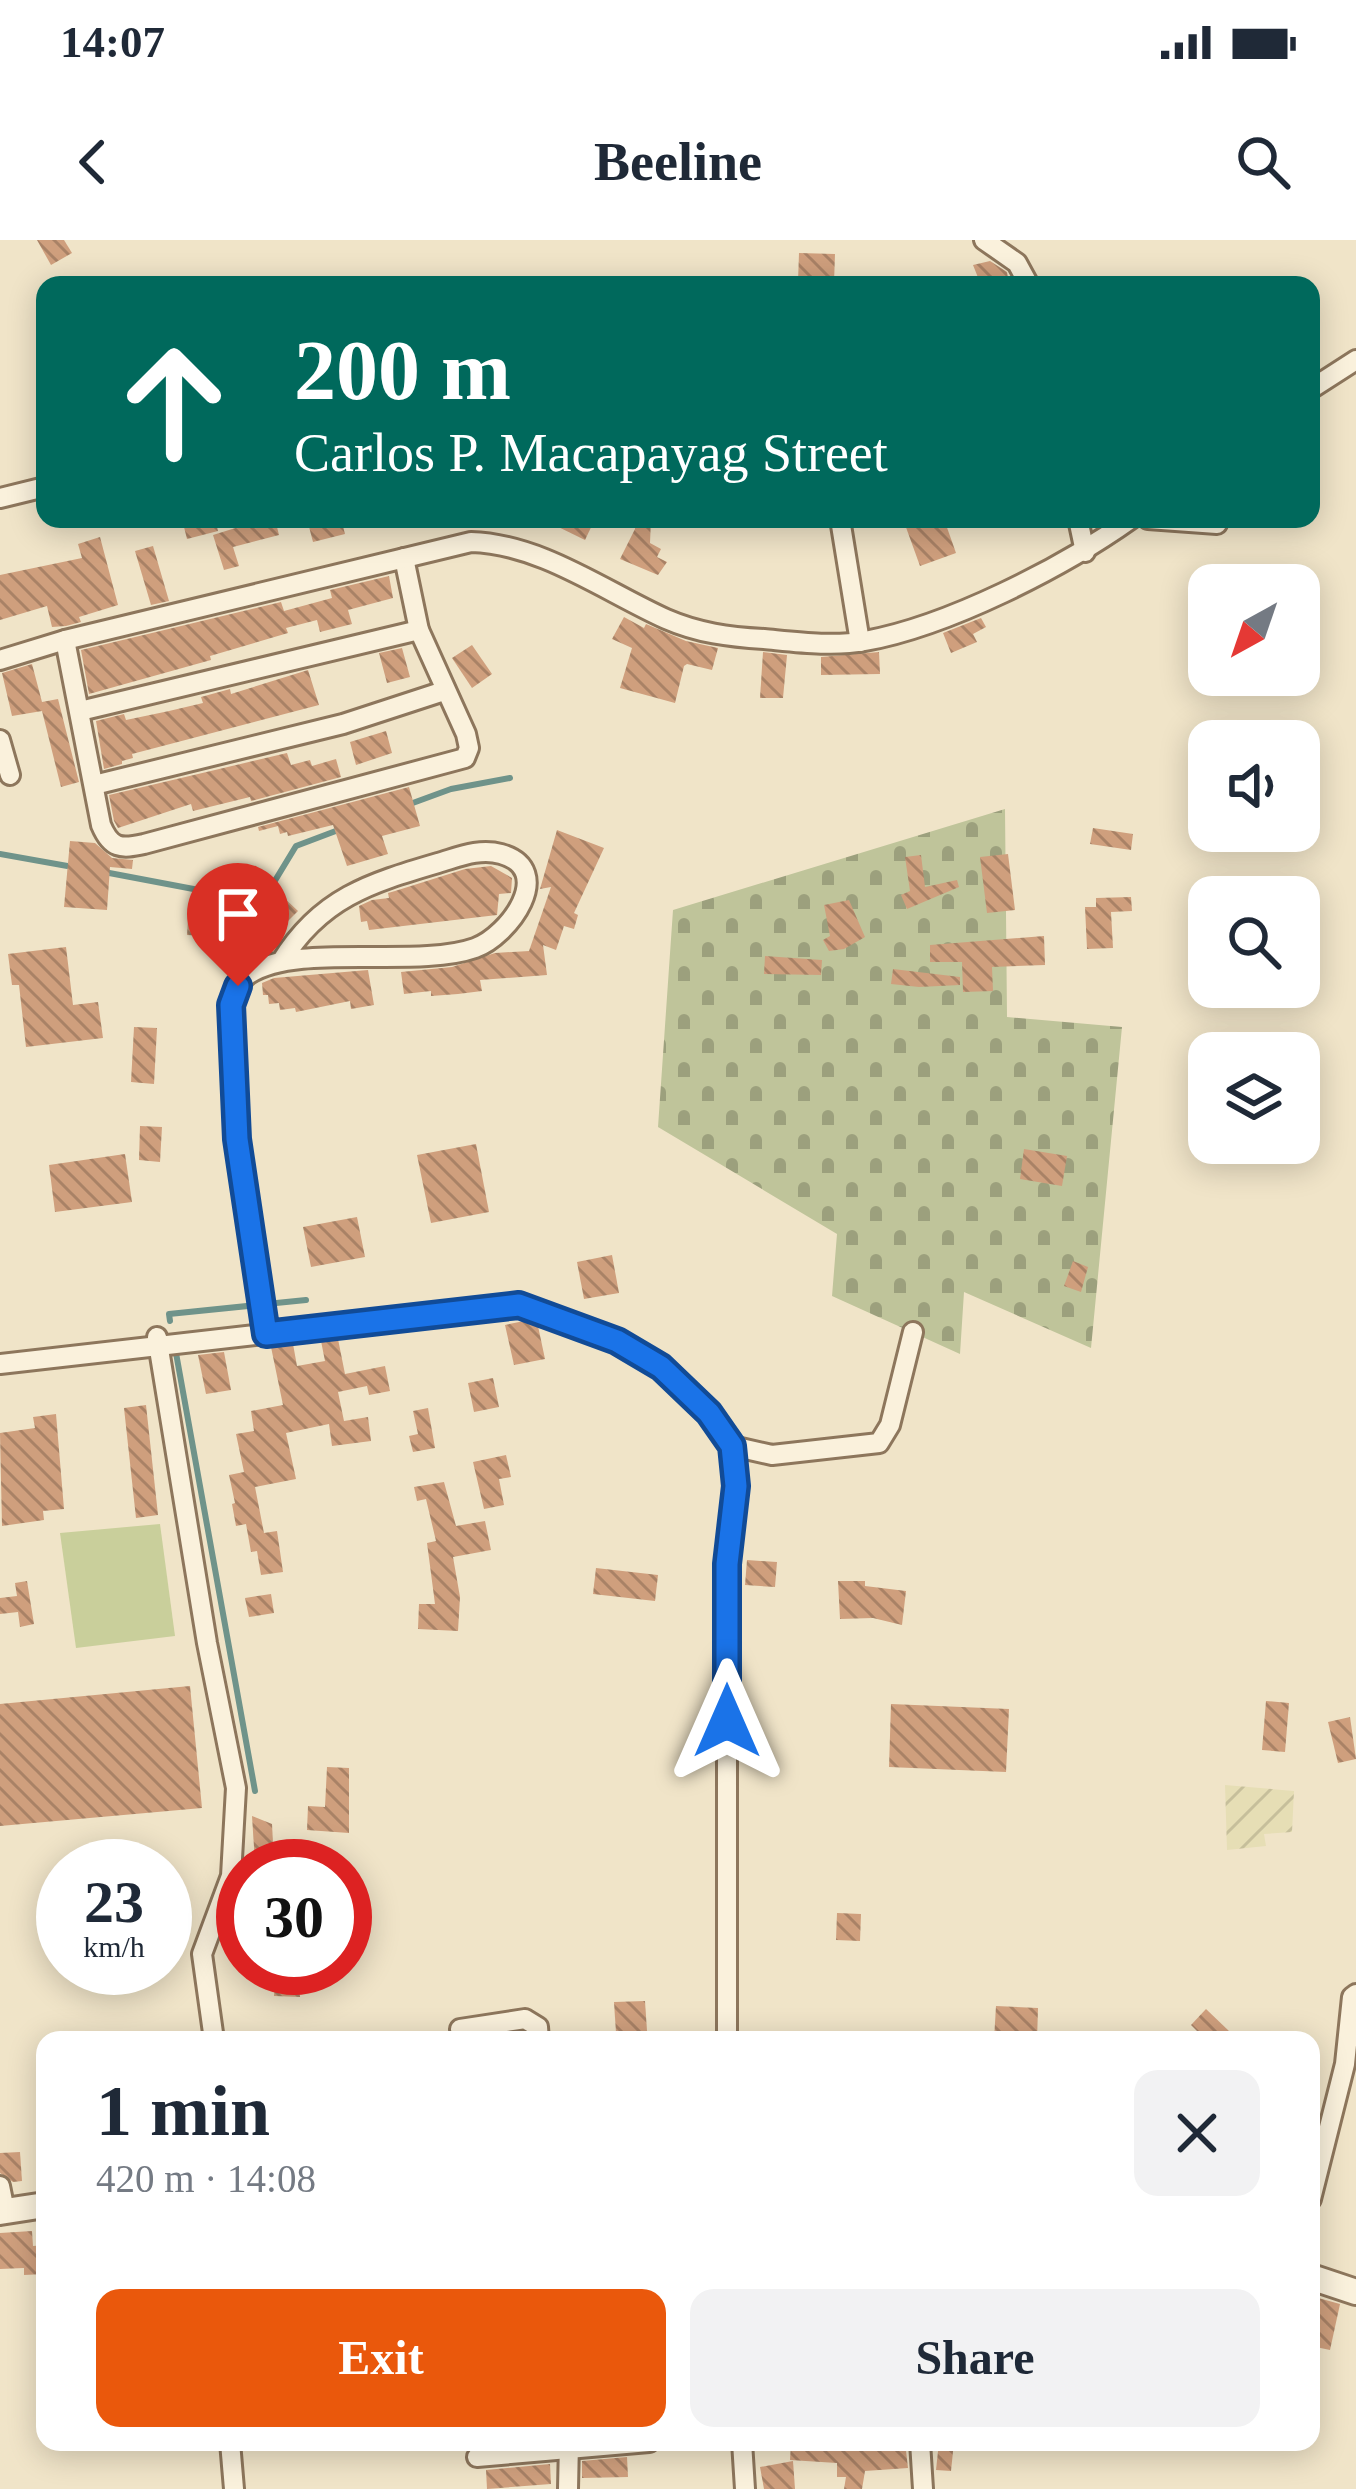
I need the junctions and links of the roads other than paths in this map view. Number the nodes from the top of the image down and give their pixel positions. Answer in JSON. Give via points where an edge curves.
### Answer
{"nodes":[{"id":1,"x":984,"y":240,"type":"edge"},
{"id":2,"x":1024,"y":276,"type":"edge"},
{"id":3,"x":1356,"y":360,"type":"edge"},
{"id":4,"x":1320,"y":383,"type":"edge"},
{"id":5,"x":36,"y":489,"type":"edge"},
{"id":6,"x":0,"y":498,"type":"edge"},
{"id":7,"x":841,"y":528,"type":"edge"},
{"id":8,"x":1080,"y":528,"type":"edge"},
{"id":9,"x":1118,"y":528,"type":"edge"},
{"id":10,"x":1085,"y":552,"type":"junction"},
{"id":11,"x":404,"y":558,"type":"junction"},
{"id":12,"x":419,"y":630,"type":"junction"},
{"id":13,"x":65,"y":640,"type":"junction"},
{"id":14,"x":860,"y":642,"type":"junction"},
{"id":15,"x":0,"y":660,"type":"edge"},
{"id":16,"x":444,"y":691,"type":"junction"},
{"id":17,"x":80,"y":711,"type":"junction"},
{"id":18,"x":0,"y":740,"type":"edge"},
{"id":19,"x":10,"y":775,"type":"dead end"},
{"id":20,"x":94,"y":785,"type":"junction"},
{"id":21,"x":280,"y":962,"type":"junction"},
{"id":22,"x":913,"y":1332,"type":"dead end"},
{"id":23,"x":266,"y":1334,"type":"junction"},
{"id":24,"x":158,"y":1341,"type":"junction"},
{"id":25,"x":0,"y":1364,"type":"edge"},
{"id":26,"x":732,"y":1446,"type":"junction"},
{"id":27,"x":1356,"y":1994,"type":"edge"},
{"id":28,"x":460,"y":2029,"type":"dead end"},
{"id":29,"x":213,"y":2031,"type":"edge"},
{"id":30,"x":538,"y":2031,"type":"edge"},
{"id":31,"x":727,"y":2031,"type":"edge"},
{"id":32,"x":1320,"y":2122,"type":"edge"},
{"id":33,"x":2,"y":2203,"type":"edge"},
{"id":34,"x":36,"y":2205,"type":"edge"},
{"id":35,"x":1320,"y":2281,"type":"edge"},
{"id":36,"x":1356,"y":2292,"type":"edge"},
{"id":37,"x":231,"y":2451,"type":"edge"},
{"id":38,"x":493,"y":2451,"type":"edge"},
{"id":39,"x":569,"y":2451,"type":"edge"},
{"id":40,"x":743,"y":2451,"type":"edge"},
{"id":41,"x":921,"y":2451,"type":"edge"},
{"id":42,"x":477,"y":2457,"type":"dead end"},
{"id":43,"x":234,"y":2489,"type":"edge"},
{"id":44,"x":568,"y":2489,"type":"edge"},
{"id":45,"x":746,"y":2489,"type":"edge"},
{"id":46,"x":923,"y":2489,"type":"edge"}],
"edges":[{"from":1,"to":2,"type":"street"},
{"from":3,"to":4,"type":"street"},
{"from":5,"to":6,"type":"street"},
{"from":7,"to":14,"type":"street"},
{"from":8,"to":10,"type":"street"},
{"from":9,"to":10,"type":"street"},
{"from":10,"to":14,"type":"street","via":[[935,621]]},
{"from":11,"to":12,"type":"street"},
{"from":11,"to":13,"type":"street"},
{"from":11,"to":14,"type":"street","via":[[487,542],[591,578],[710,634]]},
{"from":12,"to":16,"type":"street"},
{"from":12,"to":17,"type":"street"},
{"from":13,"to":15,"type":"street"},
{"from":13,"to":17,"type":"street"},
{"from":16,"to":20,"type":"street"},
{"from":16,"to":20,"type":"street","via":[[469,748],[453,764],[122,849],[106,838]]},
{"from":17,"to":20,"type":"street"},
{"from":18,"to":19,"type":"street"},
{"from":21,"to":21,"type":"street","via":[[447,954],[486,944],[526,896],[523,874],[510,858],[483,851],[360,887],[307,924]]},
{"from":21,"to":23,"type":"street","via":[[248,974],[231,1005],[237,1139]]},
{"from":22,"to":26,"type":"street","via":[[879,1443],[772,1455]]},
{"from":23,"to":24,"type":"street"},
{"from":23,"to":26,"type":"street","via":[[519,1305],[617,1341],[661,1367]]},
{"from":24,"to":25,"type":"street"},
{"from":24,"to":29,"type":"street","via":[[236,1788],[231,1876],[202,1954]]},
{"from":26,"to":31,"type":"street"},
{"from":27,"to":32,"type":"street","via":[[1345,2064]]},
{"from":28,"to":30,"type":"street","via":[[525,2019]]},
{"from":33,"to":34,"type":"street"},
{"from":35,"to":36,"type":"street"},
{"from":37,"to":43,"type":"street"},
{"from":38,"to":42,"type":"street"},
{"from":39,"to":44,"type":"street"},
{"from":40,"to":45,"type":"street"},
{"from":41,"to":46,"type":"street"}]}
